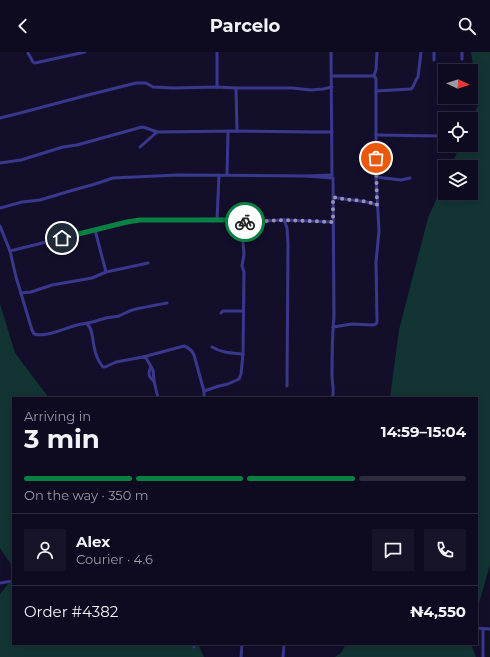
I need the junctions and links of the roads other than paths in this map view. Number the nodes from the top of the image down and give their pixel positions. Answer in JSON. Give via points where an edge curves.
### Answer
{"nodes":[{"id":1,"x":85,"y":52,"type":"edge"},
{"id":2,"x":217,"y":52,"type":"edge"},
{"id":3,"x":331,"y":52,"type":"edge"},
{"id":4,"x":377,"y":52,"type":"edge"},
{"id":5,"x":421,"y":52,"type":"edge"},
{"id":6,"x":434,"y":52,"type":"edge"},
{"id":7,"x":462,"y":52,"type":"edge"},
{"id":8,"x":28,"y":53,"type":"edge"},
{"id":9,"x":462,"y":59,"type":"dead end"},
{"id":10,"x":434,"y":60,"type":"dead end"},
{"id":11,"x":332,"y":76,"type":"junction"},
{"id":12,"x":374,"y":76,"type":"junction"},
{"id":13,"x":217,"y":87,"type":"junction"},
{"id":14,"x":332,"y":87,"type":"junction"},
{"id":15,"x":236,"y":88,"type":"junction"},
{"id":16,"x":376,"y":91,"type":"junction"},
{"id":17,"x":0,"y":118,"type":"edge"},
{"id":18,"x":228,"y":131,"type":"junction"},
{"id":19,"x":237,"y":131,"type":"junction"},
{"id":20,"x":157,"y":132,"type":"junction"},
{"id":21,"x":332,"y":132,"type":"junction"},
{"id":22,"x":376,"y":135,"type":"junction"},
{"id":23,"x":438,"y":136,"type":"edge"},
{"id":24,"x":140,"y":147,"type":"dead end"},
{"id":25,"x":0,"y":163,"type":"edge"},
{"id":26,"x":219,"y":175,"type":"junction"},
{"id":27,"x":227,"y":175,"type":"junction"},
{"id":28,"x":306,"y":176,"type":"junction"},
{"id":29,"x":376,"y":177,"type":"junction"},
{"id":30,"x":410,"y":178,"type":"dead end"},
{"id":31,"x":333,"y":197,"type":"junction"},
{"id":32,"x":377,"y":205,"type":"junction"},
{"id":33,"x":0,"y":208,"type":"edge"},
{"id":34,"x":217,"y":220,"type":"junction"},
{"id":35,"x":284,"y":220,"type":"junction"},
{"id":36,"x":244,"y":222,"type":"junction"},
{"id":37,"x":333,"y":222,"type":"junction"},
{"id":38,"x":0,"y":226,"type":"edge"},
{"id":39,"x":95,"y":230,"type":"junction"},
{"id":40,"x":10,"y":251,"type":"junction"},
{"id":41,"x":148,"y":263,"type":"dead end"},
{"id":42,"x":106,"y":272,"type":"junction"},
{"id":43,"x":21,"y":293,"type":"junction"},
{"id":44,"x":167,"y":303,"type":"dead end"},
{"id":45,"x":243,"y":311,"type":"junction"},
{"id":46,"x":221,"y":313,"type":"dead end"},
{"id":47,"x":87,"y":324,"type":"junction"},
{"id":48,"x":333,"y":327,"type":"junction"},
{"id":49,"x":212,"y":348,"type":"dead end"},
{"id":50,"x":243,"y":354,"type":"junction"},
{"id":51,"x":143,"y":357,"type":"junction"},
{"id":52,"x":287,"y":386,"type":"dead end"},
{"id":53,"x":204,"y":391,"type":"junction"},
{"id":54,"x":158,"y":397,"type":"edge"},
{"id":55,"x":205,"y":397,"type":"edge"},
{"id":56,"x":332,"y":397,"type":"edge"},
{"id":57,"x":12,"y":581,"type":"edge"},
{"id":58,"x":0,"y":583,"type":"edge"},
{"id":59,"x":478,"y":628,"type":"edge"},
{"id":60,"x":483,"y":629,"type":"junction"},
{"id":61,"x":490,"y":629,"type":"edge"},
{"id":62,"x":242,"y":645,"type":"edge"},
{"id":63,"x":284,"y":645,"type":"edge"},
{"id":64,"x":242,"y":657,"type":"edge"},
{"id":65,"x":283,"y":657,"type":"edge"},
{"id":66,"x":483,"y":657,"type":"edge"}],
"edges":[{"from":1,"to":8,"type":"street","via":[[35,64]]},
{"from":2,"to":13,"type":"street"},
{"from":3,"to":11,"type":"street"},
{"from":4,"to":12,"type":"street"},
{"from":5,"to":16,"type":"street","via":[[418,77],[413,88]]},
{"from":6,"to":10,"type":"street"},
{"from":7,"to":9,"type":"street"},
{"from":11,"to":12,"type":"street"},
{"from":11,"to":14,"type":"street"},
{"from":12,"to":16,"type":"street"},
{"from":13,"to":15,"type":"street"},
{"from":13,"to":17,"type":"street","via":[[153,87],[146,83],[136,83]]},
{"from":14,"to":15,"type":"street","via":[[317,90]]},
{"from":14,"to":21,"type":"street"},
{"from":15,"to":19,"type":"street"},
{"from":16,"to":22,"type":"street"},
{"from":18,"to":19,"type":"street"},
{"from":18,"to":20,"type":"street"},
{"from":18,"to":27,"type":"street"},
{"from":19,"to":21,"type":"street"},
{"from":20,"to":24,"type":"street"},
{"from":20,"to":25,"type":"street","via":[[142,128],[58,148],[21,160]]},
{"from":21,"to":28,"type":"street","via":[[332,175]]},
{"from":22,"to":23,"type":"street"},
{"from":22,"to":29,"type":"street"},
{"from":26,"to":27,"type":"street"},
{"from":26,"to":33,"type":"street","via":[[113,178],[40,200]]},
{"from":26,"to":34,"type":"street"},
{"from":27,"to":28,"type":"street"},
{"from":28,"to":31,"type":"street","via":[[333,178]]},
{"from":29,"to":30,"type":"street","via":[[401,180]]},
{"from":29,"to":32,"type":"street"},
{"from":31,"to":32,"type":"street","via":[[367,201]]},
{"from":31,"to":37,"type":"street"},
{"from":32,"to":48,"type":"street","via":[[377,322],[372,325],[352,324]]},
{"from":34,"to":36,"type":"street"},
{"from":34,"to":39,"type":"street","via":[[140,220]]},
{"from":35,"to":36,"type":"street"},
{"from":35,"to":37,"type":"street"},
{"from":35,"to":52,"type":"street","via":[[288,244]]},
{"from":36,"to":45,"type":"street","via":[[246,227],[242,266]]},
{"from":37,"to":48,"type":"street"},
{"from":38,"to":40,"type":"street"},
{"from":39,"to":40,"type":"street"},
{"from":39,"to":42,"type":"street"},
{"from":40,"to":43,"type":"street"},
{"from":41,"to":42,"type":"street"},
{"from":42,"to":43,"type":"street","via":[[92,278]]},
{"from":43,"to":47,"type":"street","via":[[34,334]]},
{"from":44,"to":47,"type":"street","via":[[135,309]]},
{"from":45,"to":46,"type":"street"},
{"from":45,"to":50,"type":"street"},
{"from":47,"to":51,"type":"street","via":[[90,327],[94,349],[103,367]]},
{"from":48,"to":56,"type":"street"},
{"from":49,"to":50,"type":"street"},
{"from":50,"to":53,"type":"street","via":[[239,379]]},
{"from":51,"to":53,"type":"street","via":[[188,347],[194,355]]},
{"from":51,"to":54,"type":"street","via":[[148,360],[154,373]]},
{"from":53,"to":55,"type":"street"},
{"from":57,"to":58,"type":"street"},
{"from":59,"to":60,"type":"street"},
{"from":60,"to":61,"type":"street"},
{"from":60,"to":66,"type":"street"},
{"from":62,"to":64,"type":"street"},
{"from":63,"to":65,"type":"street"}]}
